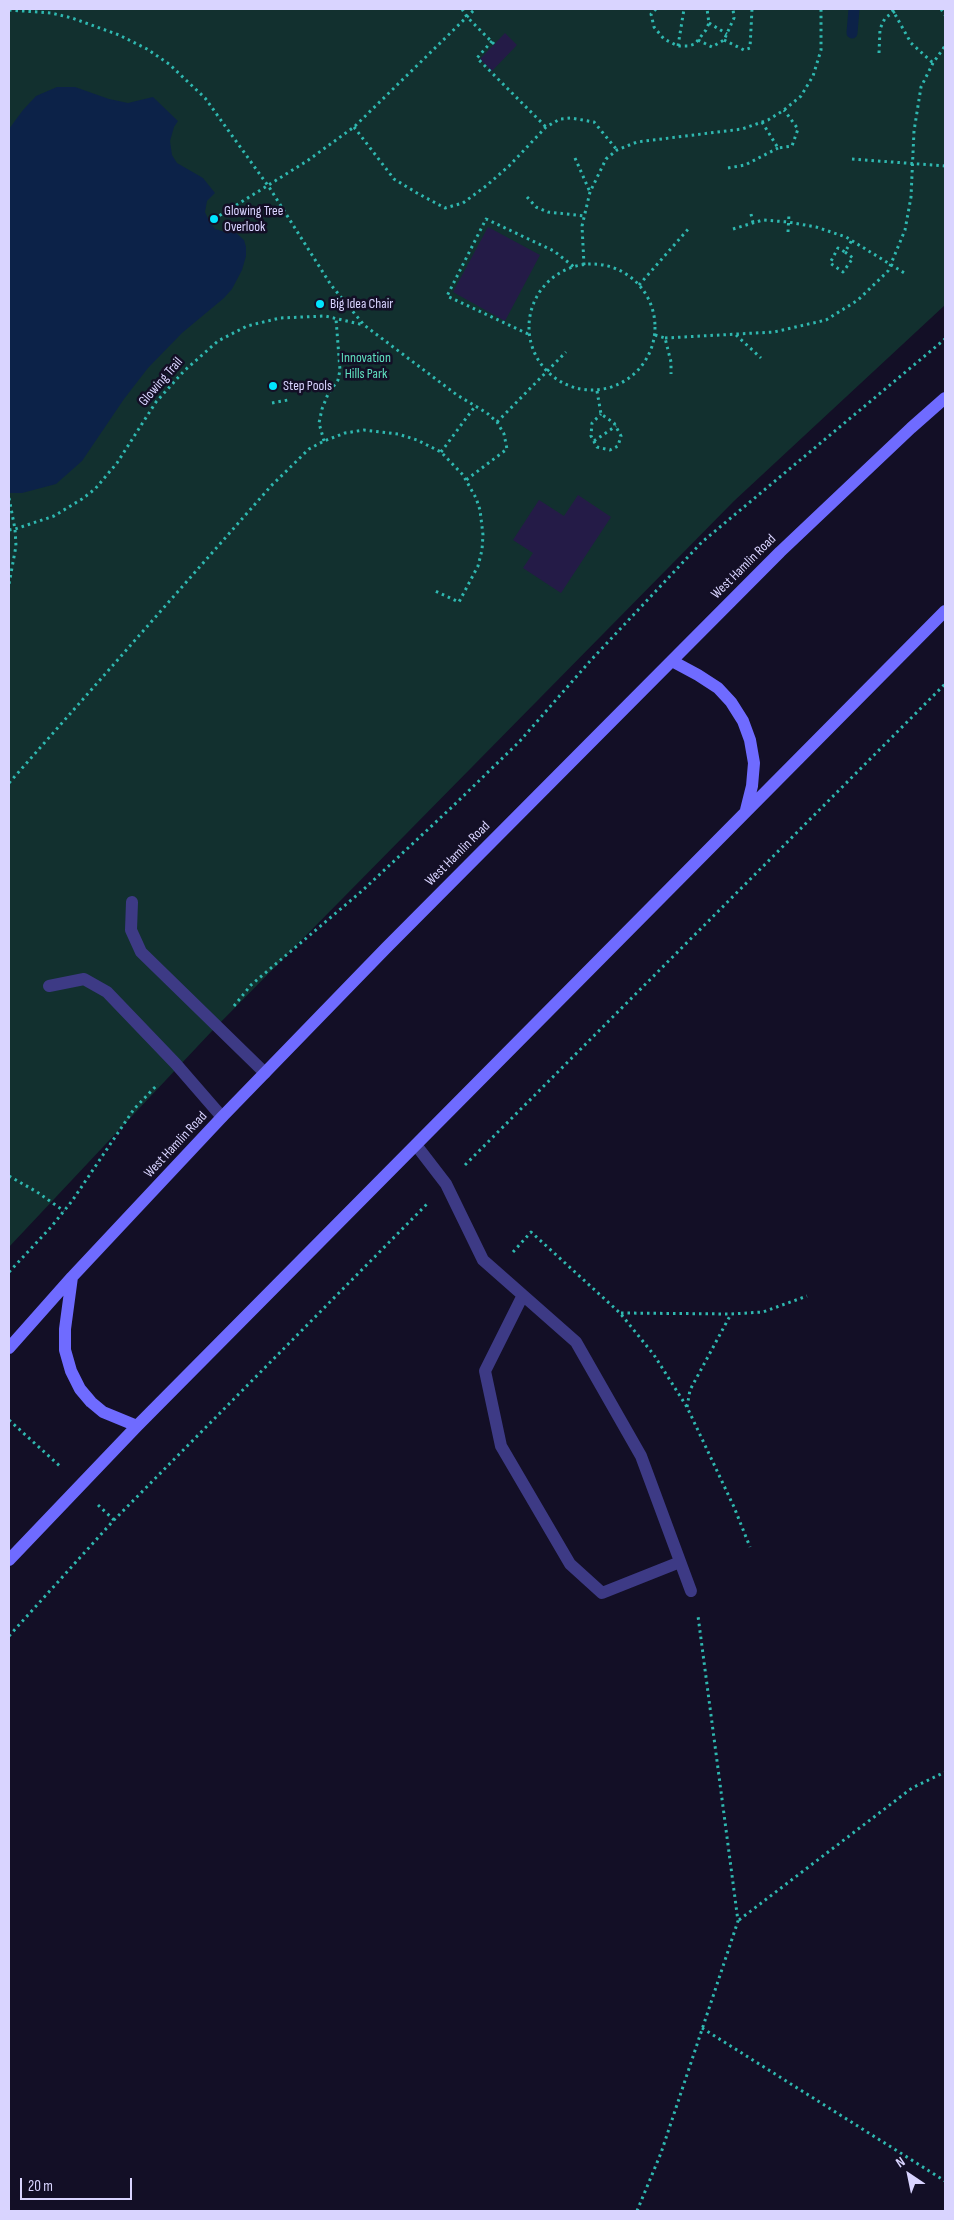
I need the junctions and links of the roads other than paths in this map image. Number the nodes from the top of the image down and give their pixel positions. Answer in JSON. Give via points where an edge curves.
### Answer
{"nodes":[{"id":1,"x":945,"y":398,"type":"edge"},
{"id":2,"x":945,"y":611,"type":"edge"},
{"id":3,"x":672,"y":661,"type":"junction"},
{"id":4,"x":745,"y":812,"type":"junction"},
{"id":5,"x":132,"y":902,"type":"dead end"},
{"id":6,"x":49,"y":986,"type":"dead end"},
{"id":7,"x":265,"y":1073,"type":"junction"},
{"id":8,"x":222,"y":1117,"type":"junction"},
{"id":9,"x":416,"y":1145,"type":"junction"},
{"id":10,"x":72,"y":1277,"type":"junction"},
{"id":11,"x":523,"y":1295,"type":"junction"},
{"id":12,"x":9,"y":1348,"type":"edge"},
{"id":13,"x":137,"y":1426,"type":"junction"},
{"id":14,"x":9,"y":1560,"type":"edge"},
{"id":15,"x":680,"y":1562,"type":"junction"},
{"id":16,"x":691,"y":1591,"type":"road end"}],
"edges":[{"from":1,"to":3,"type":"main road","name":"West Hamlin Road","via":[[780,552]]},
{"from":2,"to":4,"type":"main road"},
{"from":3,"to":4,"type":"main road","via":[[718,688],[742,721],[754,763]]},
{"from":3,"to":7,"type":"main road","name":"West Hamlin Road"},
{"from":4,"to":9,"type":"main road"},
{"from":5,"to":7,"type":"lane","via":[[131,930],[141,952]]},
{"from":6,"to":8,"type":"lane","via":[[84,979],[107,992]]},
{"from":7,"to":8,"type":"main road","name":"West Hamlin Road"},
{"from":8,"to":10,"type":"main road","name":"West Hamlin Road"},
{"from":9,"to":11,"type":"lane","via":[[446,1184],[483,1260]]},
{"from":9,"to":13,"type":"main road"},
{"from":10,"to":12,"type":"main road","name":"West Hamlin Road"},
{"from":10,"to":13,"type":"main road","via":[[65,1329],[65,1350],[71,1371],[91,1402],[104,1412]]},
{"from":11,"to":15,"type":"lane","via":[[576,1342],[640,1456]]},
{"from":11,"to":15,"type":"lane","via":[[485,1371],[501,1446],[510,1463],[570,1564],[602,1593]]},
{"from":13,"to":14,"type":"main road"},
{"from":15,"to":16,"type":"lane"}]}
